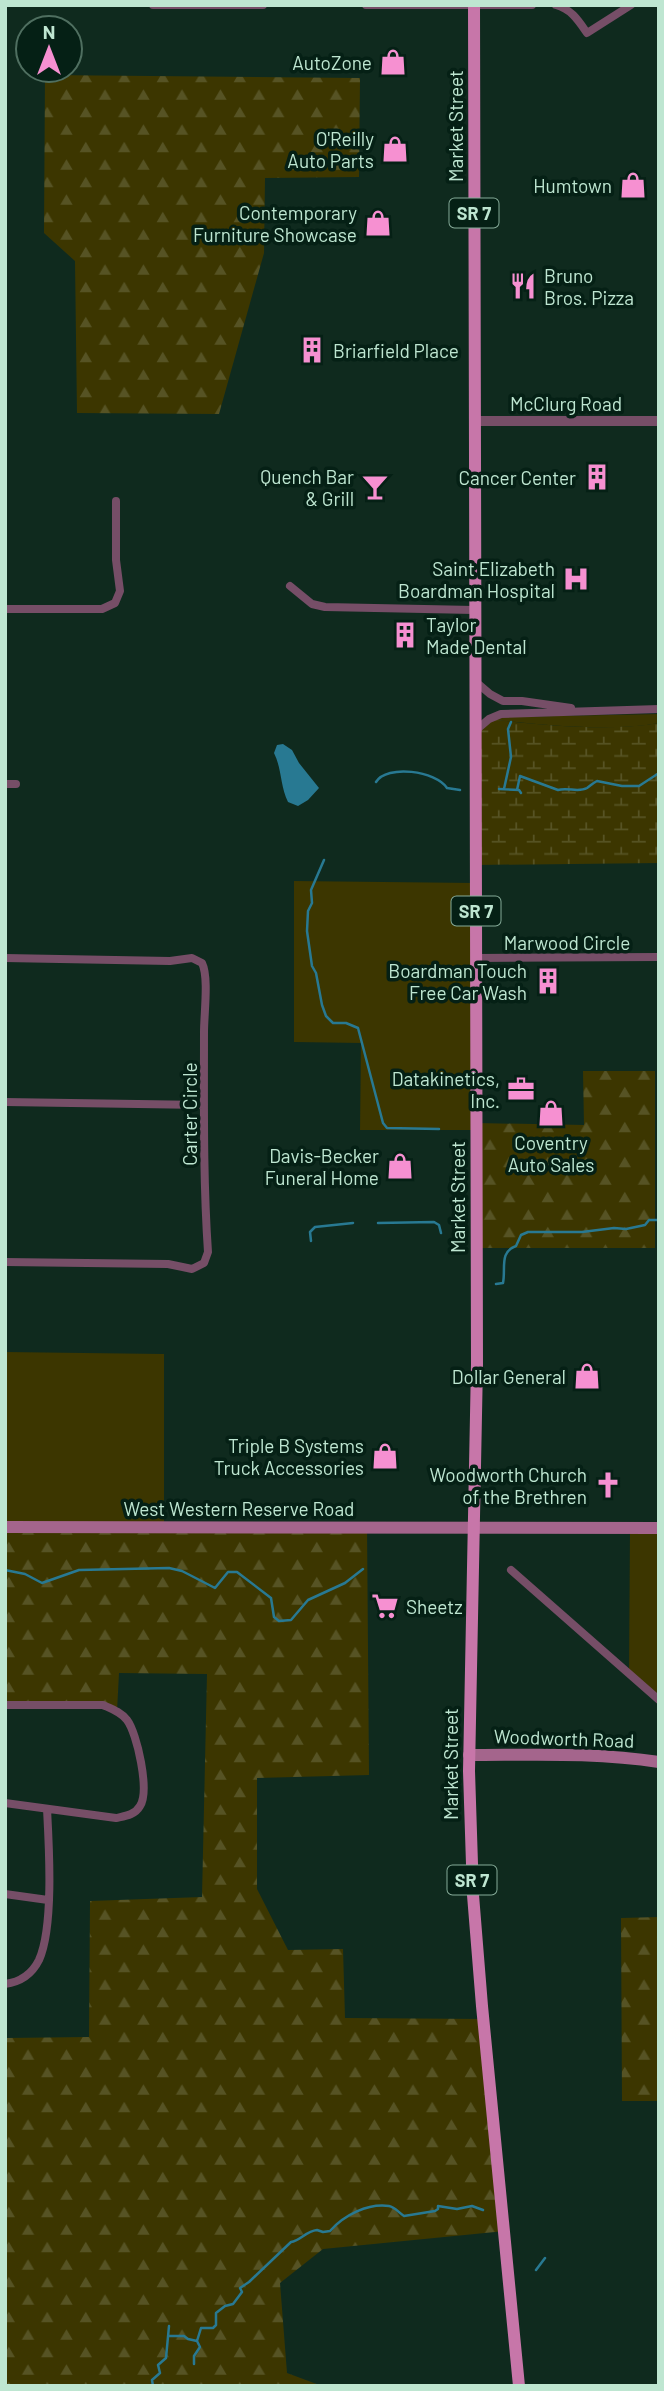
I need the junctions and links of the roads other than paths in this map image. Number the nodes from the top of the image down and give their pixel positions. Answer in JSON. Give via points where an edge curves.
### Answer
{"nodes":[{"id":1,"x":153,"y":5,"type":"edge"},
{"id":2,"x":263,"y":5,"type":"edge"},
{"id":3,"x":366,"y":5,"type":"edge"},
{"id":4,"x":467,"y":5,"type":"edge"},
{"id":5,"x":476,"y":5,"type":"edge"},
{"id":6,"x":532,"y":5,"type":"edge"},
{"id":7,"x":556,"y":5,"type":"edge"},
{"id":8,"x":631,"y":5,"type":"edge"},
{"id":9,"x":474,"y":421,"type":"junction"},
{"id":10,"x":659,"y":421,"type":"edge"},
{"id":11,"x":116,"y":501,"type":"dead end"},
{"id":12,"x":290,"y":586,"type":"dead end"},
{"id":13,"x":5,"y":609,"type":"edge"},
{"id":14,"x":474,"y":610,"type":"junction"},
{"id":15,"x":475,"y":680,"type":"junction"},
{"id":16,"x":659,"y":709,"type":"edge"},
{"id":17,"x":584,"y":711,"type":"junction"},
{"id":18,"x":475,"y":731,"type":"junction"},
{"id":19,"x":5,"y":784,"type":"edge"},
{"id":20,"x":16,"y":784,"type":"dead end"},
{"id":21,"x":659,"y":957,"type":"edge"},
{"id":22,"x":5,"y":958,"type":"edge"},
{"id":23,"x":476,"y":958,"type":"junction"},
{"id":24,"x":5,"y":1102,"type":"edge"},
{"id":25,"x":204,"y":1105,"type":"junction"},
{"id":26,"x":5,"y":1262,"type":"edge"},
{"id":27,"x":5,"y":1527,"type":"edge"},
{"id":28,"x":472,"y":1527,"type":"junction"},
{"id":29,"x":659,"y":1528,"type":"edge"},
{"id":30,"x":511,"y":1570,"type":"dead end"},
{"id":31,"x":659,"y":1700,"type":"edge"},
{"id":32,"x":5,"y":1705,"type":"edge"},
{"id":33,"x":469,"y":1755,"type":"junction"},
{"id":34,"x":659,"y":1762,"type":"edge"},
{"id":35,"x":5,"y":1802,"type":"edge"},
{"id":36,"x":47,"y":1809,"type":"junction"},
{"id":37,"x":5,"y":1894,"type":"edge"},
{"id":38,"x":48,"y":1900,"type":"junction"},
{"id":39,"x":5,"y":1984,"type":"edge"},
{"id":40,"x":519,"y":2386,"type":"edge"}],
"edges":[{"from":1,"to":2,"type":"street"},
{"from":3,"to":4,"type":"street"},
{"from":5,"to":6,"type":"street"},
{"from":5,"to":9,"type":"main road","name":"Market Street","number":"SR 7"},
{"from":7,"to":8,"type":"street","via":[[572,13],[587,33]]},
{"from":9,"to":10,"type":"street","name":"McClurg Road"},
{"from":9,"to":14,"type":"main road","name":"Market Street","number":"SR 7"},
{"from":11,"to":13,"type":"street","via":[[120,591],[115,603],[102,609]]},
{"from":12,"to":14,"type":"street","via":[[312,604],[325,607]]},
{"from":14,"to":15,"type":"main road","name":"Market Street","number":"SR 7"},
{"from":15,"to":17,"type":"street","via":[[503,701]]},
{"from":15,"to":18,"type":"main road","name":"Market Street","number":"SR 7"},
{"from":16,"to":17,"type":"street"},
{"from":17,"to":18,"type":"street","via":[[501,714]]},
{"from":18,"to":23,"type":"main road","name":"Market Street","number":"SR 7"},
{"from":19,"to":20,"type":"street"},
{"from":21,"to":23,"type":"street","name":"Marwood Circle"},
{"from":22,"to":25,"type":"street","name":"Carter Circle","via":[[200,961],[206,971]]},
{"from":23,"to":28,"type":"main road","name":"Market Street","number":"SR 7","via":[[477,1364]]},
{"from":24,"to":25,"type":"street"},
{"from":25,"to":26,"type":"street","name":"Carter Circle","via":[[208,1252],[204,1263],[192,1269],[168,1264]]},
{"from":27,"to":28,"type":"main road","name":"West Western Reserve Road"},
{"from":28,"to":29,"type":"main road","name":"West Western Reserve Road"},
{"from":28,"to":33,"type":"main road","name":"Market Street","number":"SR 7"},
{"from":30,"to":31,"type":"street"},
{"from":32,"to":36,"type":"street","via":[[103,1705],[117,1710],[132,1729],[144,1790],[134,1813],[116,1818]]},
{"from":33,"to":34,"type":"main road","name":"Woodworth Road","via":[[594,1756]]},
{"from":33,"to":40,"type":"main road","name":"Market Street","number":"SR 7","via":[[473,1895]]},
{"from":35,"to":36,"type":"street"},
{"from":36,"to":38,"type":"street"},
{"from":37,"to":38,"type":"street"},
{"from":38,"to":39,"type":"street","via":[[40,1957],[24,1978]]}]}
